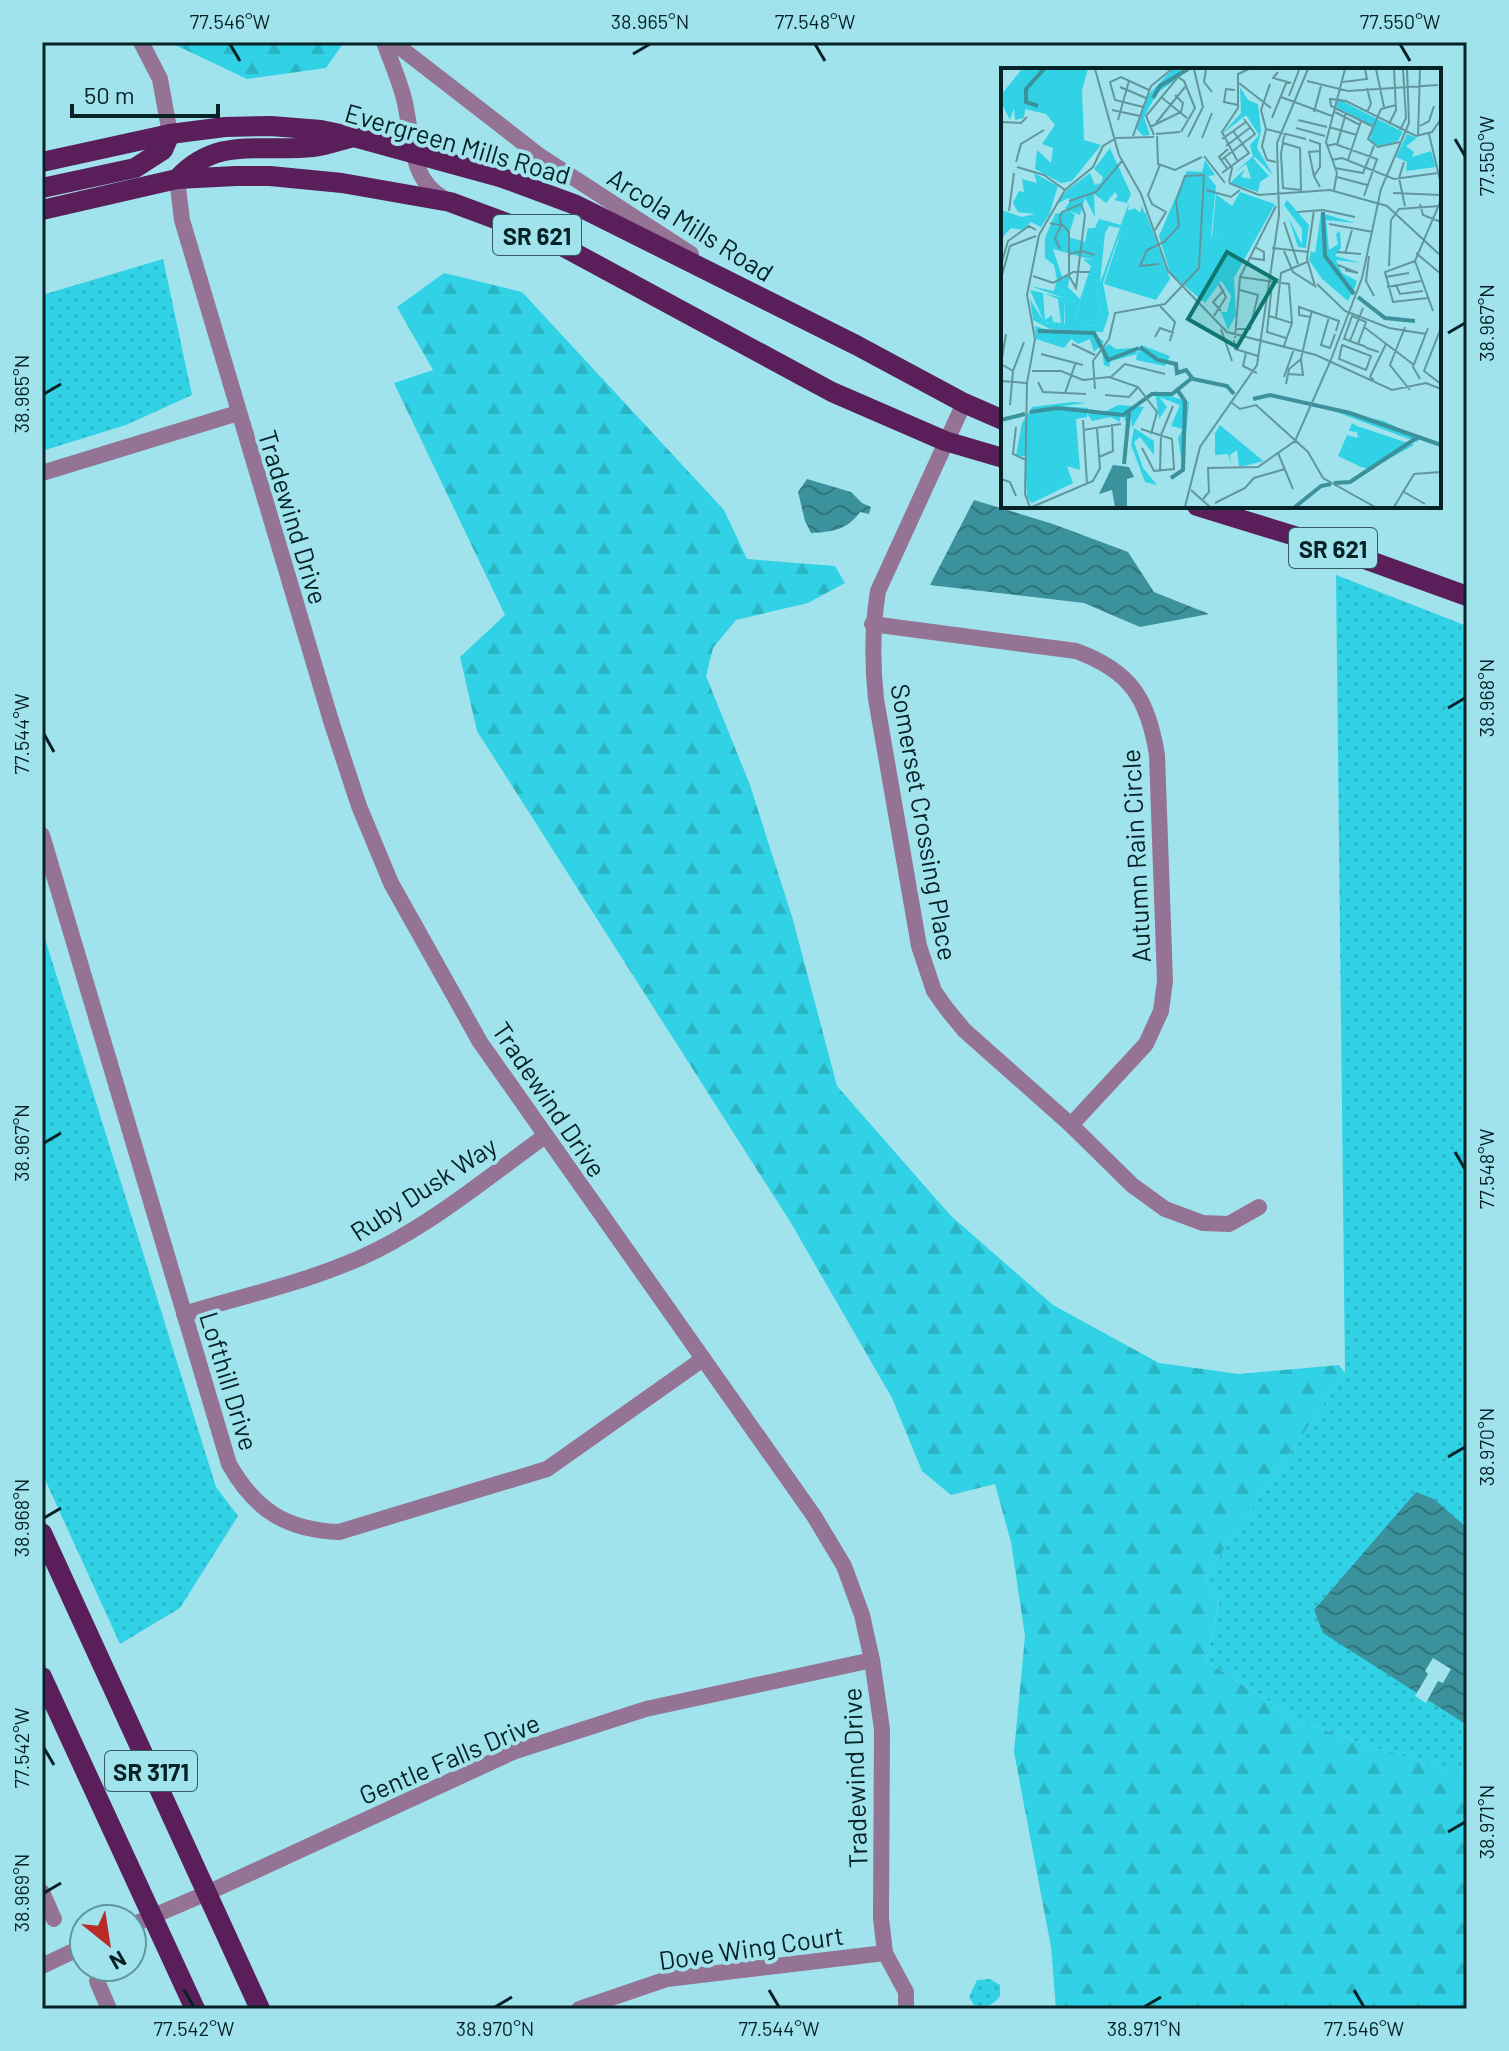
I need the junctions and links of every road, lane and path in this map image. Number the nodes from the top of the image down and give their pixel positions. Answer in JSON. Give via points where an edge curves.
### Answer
{"nodes":[{"id":1,"x":141,"y":42,"type":"edge"},
{"id":2,"x":384,"y":42,"type":"edge"},
{"id":3,"x":393,"y":42,"type":"edge"},
{"id":4,"x":170,"y":134,"type":"junction"},
{"id":5,"x":354,"y":137,"type":"junction"},
{"id":6,"x":414,"y":153,"type":"junction"},
{"id":7,"x":42,"y":162,"type":"edge"},
{"id":8,"x":177,"y":179,"type":"junction"},
{"id":9,"x":42,"y":188,"type":"edge"},
{"id":10,"x":450,"y":202,"type":"junction"},
{"id":11,"x":42,"y":210,"type":"edge"},
{"id":12,"x":771,"y":303,"type":"junction"},
{"id":13,"x":964,"y":403,"type":"junction"},
{"id":14,"x":238,"y":413,"type":"junction"},
{"id":15,"x":1001,"y":419,"type":"edge"},
{"id":16,"x":945,"y":441,"type":"junction"},
{"id":17,"x":1001,"y":457,"type":"edge"},
{"id":18,"x":42,"y":473,"type":"edge"},
{"id":19,"x":1204,"y":508,"type":"edge"},
{"id":20,"x":1467,"y":596,"type":"edge"},
{"id":21,"x":872,"y":624,"type":"junction"},
{"id":22,"x":42,"y":835,"type":"edge"},
{"id":23,"x":1071,"y":1125,"type":"junction"},
{"id":24,"x":545,"y":1136,"type":"junction"},
{"id":25,"x":1259,"y":1207,"type":"dead end"},
{"id":26,"x":184,"y":1314,"type":"junction"},
{"id":27,"x":703,"y":1359,"type":"junction"},
{"id":28,"x":42,"y":1533,"type":"edge"},
{"id":29,"x":872,"y":1660,"type":"junction"},
{"id":30,"x":42,"y":1677,"type":"edge"},
{"id":31,"x":42,"y":1892,"type":"edge"},
{"id":32,"x":207,"y":1893,"type":"junction"},
{"id":33,"x":135,"y":1903,"type":"edge"},
{"id":34,"x":148,"y":1918,"type":"edge"},
{"id":35,"x":54,"y":1919,"type":"dead end"},
{"id":36,"x":148,"y":1931,"type":"edge"},
{"id":37,"x":885,"y":1953,"type":"junction"},
{"id":38,"x":68,"y":1954,"type":"edge"},
{"id":39,"x":42,"y":1966,"type":"edge"},
{"id":40,"x":98,"y":1983,"type":"edge"},
{"id":41,"x":109,"y":2009,"type":"edge"},
{"id":42,"x":195,"y":2009,"type":"edge"},
{"id":43,"x":260,"y":2009,"type":"edge"},
{"id":44,"x":579,"y":2009,"type":"edge"},
{"id":45,"x":906,"y":2009,"type":"edge"}],
"edges":[{"from":1,"to":4,"type":"street","via":[[160,79]]},
{"from":2,"to":6,"type":"street","via":[[403,96]]},
{"from":3,"to":12,"type":"street","name":"Arcola Mills Road","number":"SR 621","via":[[540,156]]},
{"from":4,"to":5,"type":"main road","name":"Evergreen Mills Road","via":[[271,126]]},
{"from":4,"to":7,"type":"main road","name":"Evergreen Mills Road"},
{"from":4,"to":9,"type":"main road","via":[[163,150],[135,168]]},
{"from":5,"to":6,"type":"main road","name":"Evergreen Mills Road"},
{"from":5,"to":8,"type":"main road","via":[[314,147],[212,153]]},
{"from":6,"to":10,"type":"street","via":[[423,181]]},
{"from":6,"to":12,"type":"main road","name":"Evergreen Mills Road","via":[[576,205]]},
{"from":8,"to":10,"type":"main road","via":[[270,176]]},
{"from":8,"to":11,"type":"main road"},
{"from":8,"to":14,"type":"street","name":"Tradewind Drive","via":[[182,220]]},
{"from":10,"to":16,"type":"main road","number":"SR 621","via":[[547,238],[832,392]]},
{"from":12,"to":13,"type":"main road","name":"Evergreen Mills Road","number":"SR 621"},
{"from":13,"to":15,"type":"main road","name":"Evergreen Mills Road","number":"SR 621"},
{"from":13,"to":16,"type":"street","name":"Somerset Crossing Place"},
{"from":14,"to":18,"type":"street"},
{"from":14,"to":24,"type":"street","name":"Tradewind Drive","via":[[359,806],[391,883],[480,1042]]},
{"from":16,"to":17,"type":"main road","number":"SR 621"},
{"from":16,"to":21,"type":"street","name":"Somerset Crossing Place","via":[[878,591]]},
{"from":19,"to":20,"type":"main road","number":"SR 621"},
{"from":21,"to":23,"type":"street","name":"Somerset Crossing Place","via":[[876,699],[919,946],[934,991],[964,1030]]},
{"from":21,"to":23,"type":"street","name":"Autumn Rain Circle","via":[[1076,651],[1121,674],[1152,722],[1165,981],[1161,1011],[1146,1044]]},
{"from":22,"to":26,"type":"street","name":"Lofthill Drive"},
{"from":23,"to":25,"type":"street","name":"Somerset Crossing Place","via":[[1132,1185],[1165,1209],[1203,1223],[1229,1224]]},
{"from":24,"to":26,"type":"street","name":"Ruby Dusk Way","via":[[376,1250],[344,1265]]},
{"from":24,"to":27,"type":"street","name":"Tradewind Drive"},
{"from":26,"to":27,"type":"street","name":"Lofthill Drive","via":[[229,1464],[242,1487],[286,1523],[315,1531],[339,1532],[547,1469]]},
{"from":27,"to":29,"type":"street","name":"Tradewind Drive","via":[[844,1566]]},
{"from":28,"to":32,"type":"main road","number":"SR 3171"},
{"from":29,"to":32,"type":"street","name":"Gentle Falls Drive","via":[[646,1709],[513,1752]]},
{"from":29,"to":37,"type":"street","name":"Tradewind Drive","via":[[882,1729]]},
{"from":30,"to":33,"type":"main road","number":"SR 3171"},
{"from":31,"to":35,"type":"street"},
{"from":32,"to":34,"type":"street","name":"Gentle Falls Drive"},
{"from":32,"to":43,"type":"main road","number":"SR 3171"},
{"from":36,"to":42,"type":"main road","number":"SR 3171"},
{"from":37,"to":44,"type":"street","name":"Dove Wing Court","via":[[667,1979]]},
{"from":37,"to":45,"type":"street","name":"Tradewind Drive","via":[[906,1992]]},
{"from":38,"to":39,"type":"street"},
{"from":40,"to":41,"type":"street"}]}
